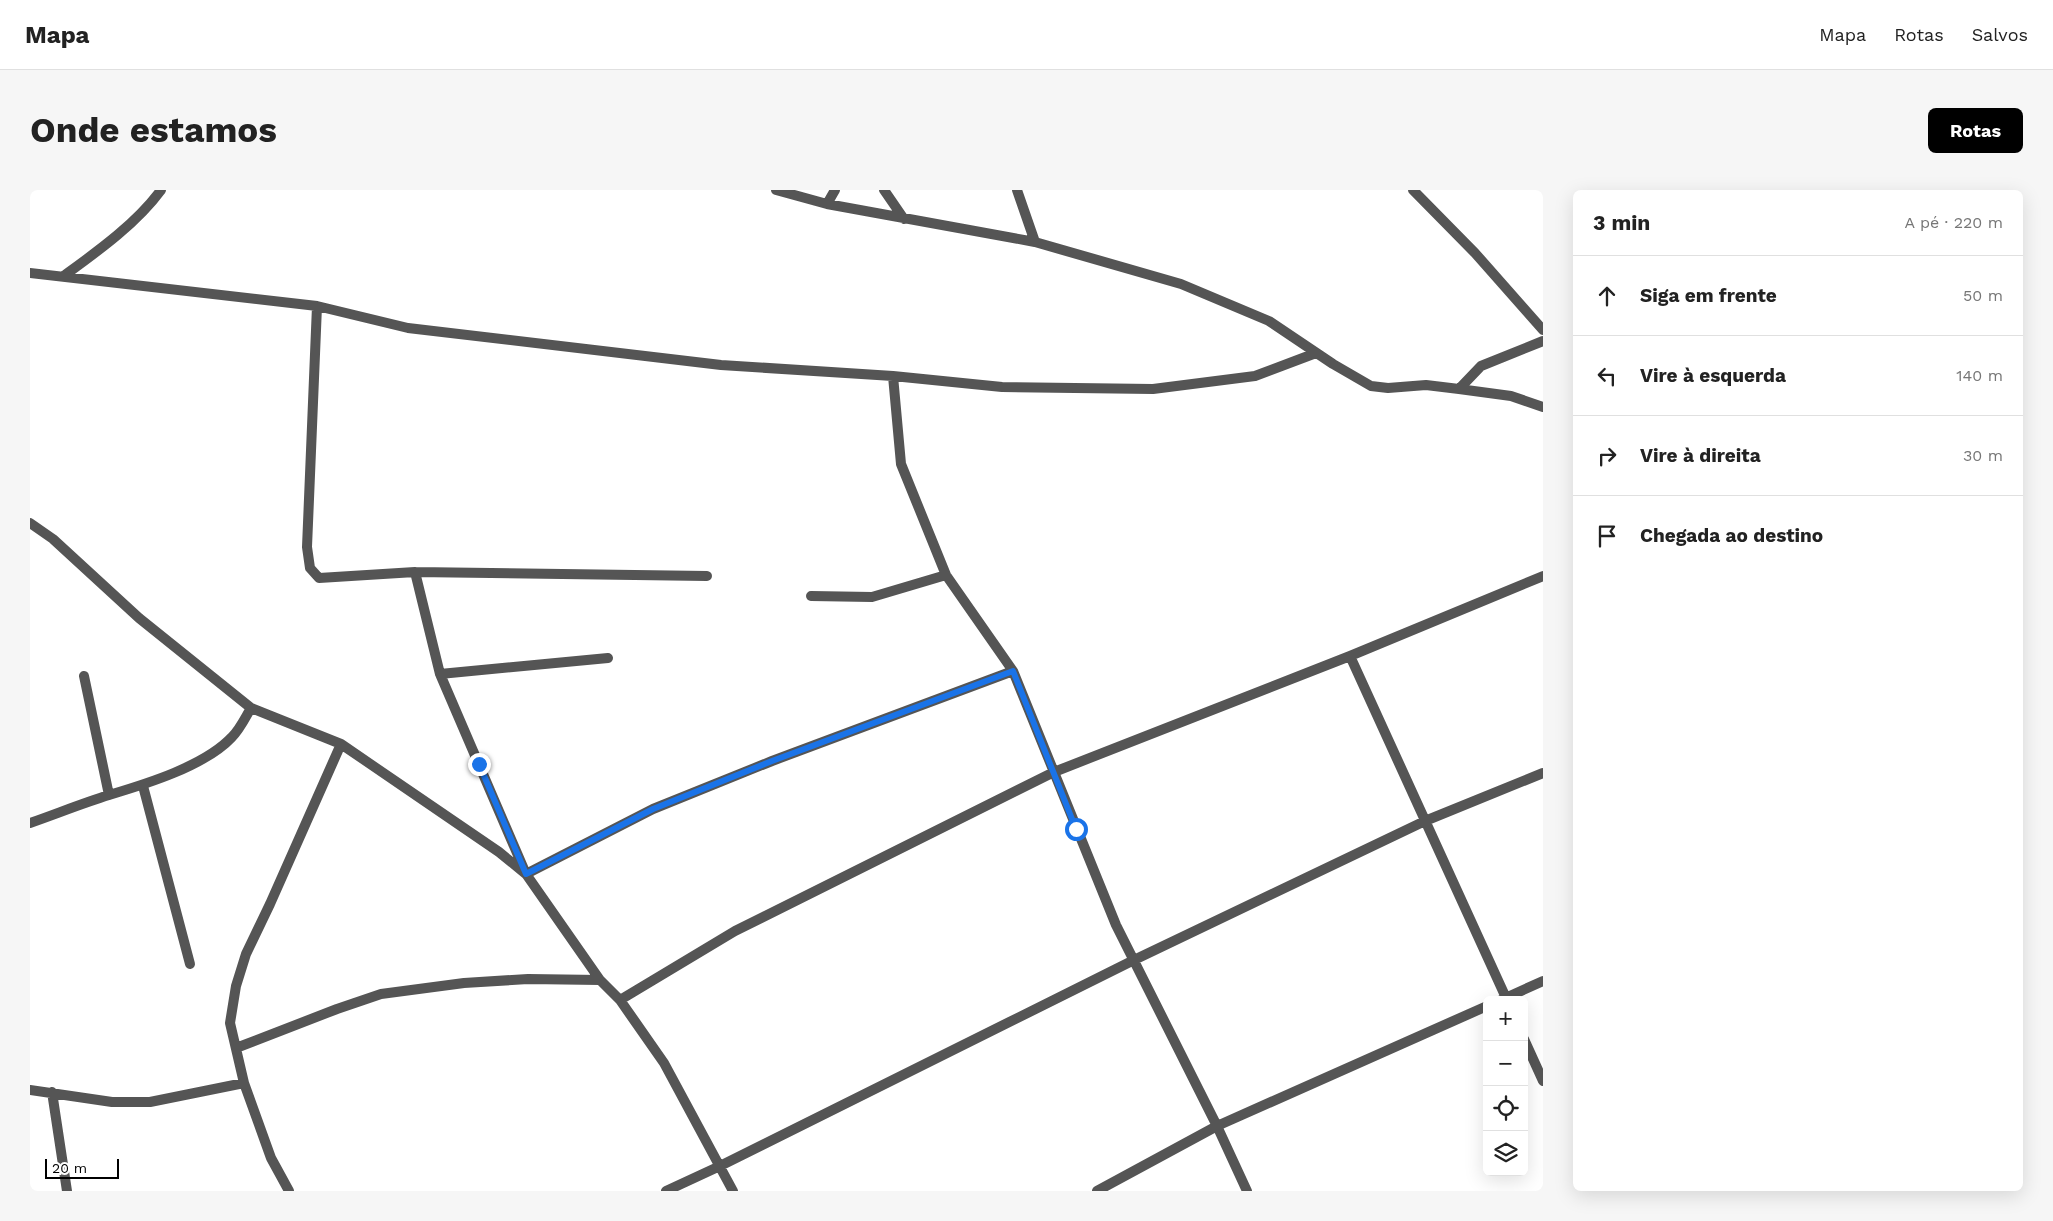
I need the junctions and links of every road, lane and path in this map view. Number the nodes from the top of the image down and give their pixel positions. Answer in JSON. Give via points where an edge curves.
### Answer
{"nodes":[{"id":1,"x":161,"y":190,"type":"edge"},
{"id":2,"x":776,"y":190,"type":"edge"},
{"id":3,"x":835,"y":190,"type":"edge"},
{"id":4,"x":884,"y":190,"type":"edge"},
{"id":5,"x":1017,"y":190,"type":"edge"},
{"id":6,"x":1413,"y":190,"type":"edge"},
{"id":7,"x":827,"y":204,"type":"junction"},
{"id":8,"x":904,"y":219,"type":"junction"},
{"id":9,"x":1035,"y":242,"type":"junction"},
{"id":10,"x":30,"y":272,"type":"edge"},
{"id":11,"x":65,"y":275,"type":"junction"},
{"id":12,"x":316,"y":306,"type":"junction"},
{"id":13,"x":1543,"y":330,"type":"edge"},
{"id":14,"x":1543,"y":341,"type":"edge"},
{"id":15,"x":1316,"y":353,"type":"junction"},
{"id":16,"x":893,"y":376,"type":"junction"},
{"id":17,"x":1459,"y":389,"type":"junction"},
{"id":18,"x":1543,"y":406,"type":"edge"},
{"id":19,"x":30,"y":523,"type":"edge"},
{"id":20,"x":415,"y":572,"type":"junction"},
{"id":21,"x":946,"y":575,"type":"junction"},
{"id":22,"x":707,"y":576,"type":"dead end"},
{"id":23,"x":1543,"y":576,"type":"edge"},
{"id":24,"x":811,"y":596,"type":"dead end"},
{"id":25,"x":1350,"y":656,"type":"junction"},
{"id":26,"x":608,"y":658,"type":"dead end"},
{"id":27,"x":1013,"y":671,"type":"junction"},
{"id":28,"x":440,"y":674,"type":"junction"},
{"id":29,"x":84,"y":676,"type":"dead end"},
{"id":30,"x":251,"y":708,"type":"junction"},
{"id":31,"x":341,"y":744,"type":"junction"},
{"id":32,"x":1054,"y":772,"type":"junction"},
{"id":33,"x":1543,"y":773,"type":"edge"},
{"id":34,"x":143,"y":786,"type":"junction"},
{"id":35,"x":109,"y":795,"type":"junction"},
{"id":36,"x":1426,"y":821,"type":"junction"},
{"id":37,"x":30,"y":823,"type":"edge"},
{"id":38,"x":526,"y":874,"type":"junction"},
{"id":39,"x":1134,"y":960,"type":"junction"},
{"id":40,"x":190,"y":964,"type":"dead end"},
{"id":41,"x":600,"y":980,"type":"junction"},
{"id":42,"x":1543,"y":981,"type":"edge"},
{"id":43,"x":1504,"y":996,"type":"edge"},
{"id":44,"x":1511,"y":996,"type":"edge"},
{"id":45,"x":620,"y":1000,"type":"junction"},
{"id":46,"x":1483,"y":1008,"type":"edge"},
{"id":47,"x":1525,"y":1041,"type":"edge"},
{"id":48,"x":236,"y":1048,"type":"junction"},
{"id":49,"x":1543,"y":1081,"type":"edge"},
{"id":50,"x":244,"y":1083,"type":"junction"},
{"id":51,"x":30,"y":1090,"type":"edge"},
{"id":52,"x":52,"y":1092,"type":"junction"},
{"id":53,"x":1217,"y":1126,"type":"junction"},
{"id":54,"x":720,"y":1166,"type":"junction"},
{"id":55,"x":67,"y":1191,"type":"edge"},
{"id":56,"x":289,"y":1191,"type":"edge"},
{"id":57,"x":666,"y":1191,"type":"edge"},
{"id":58,"x":733,"y":1191,"type":"edge"},
{"id":59,"x":1097,"y":1191,"type":"edge"},
{"id":60,"x":1247,"y":1191,"type":"edge"}],
"edges":[{"from":1,"to":11,"type":"street","via":[[151,204]]},
{"from":2,"to":7,"type":"street"},
{"from":3,"to":7,"type":"street"},
{"from":4,"to":8,"type":"street"},
{"from":5,"to":9,"type":"street"},
{"from":6,"to":13,"type":"street","via":[[1475,253]]},
{"from":7,"to":8,"type":"street"},
{"from":8,"to":9,"type":"street"},
{"from":9,"to":15,"type":"street","via":[[1181,284],[1269,321]]},
{"from":10,"to":11,"type":"street"},
{"from":11,"to":12,"type":"street"},
{"from":12,"to":16,"type":"street","via":[[408,328],[721,365]]},
{"from":12,"to":20,"type":"street","via":[[307,547],[310,568],[319,578]]},
{"from":14,"to":17,"type":"street","via":[[1482,366]]},
{"from":15,"to":16,"type":"street","via":[[1255,376],[1153,389],[1002,387]]},
{"from":15,"to":17,"type":"street","via":[[1371,386],[1426,385]]},
{"from":16,"to":21,"type":"street","via":[[901,464]]},
{"from":17,"to":18,"type":"street","via":[[1511,396]]},
{"from":19,"to":30,"type":"street","via":[[139,618]]},
{"from":20,"to":22,"type":"street"},
{"from":20,"to":28,"type":"street"},
{"from":21,"to":24,"type":"street","via":[[872,597]]},
{"from":21,"to":27,"type":"street"},
{"from":23,"to":25,"type":"street"},
{"from":25,"to":32,"type":"street"},
{"from":25,"to":36,"type":"street"},
{"from":26,"to":28,"type":"street"},
{"from":27,"to":32,"type":"street"},
{"from":27,"to":38,"type":"street","via":[[653,809]]},
{"from":28,"to":38,"type":"street"},
{"from":29,"to":35,"type":"street"},
{"from":30,"to":31,"type":"street"},
{"from":30,"to":34,"type":"street","via":[[232,737],[209,754]]},
{"from":31,"to":38,"type":"street"},
{"from":31,"to":48,"type":"street","via":[[246,954],[236,986],[230,1023]]},
{"from":32,"to":39,"type":"street"},
{"from":32,"to":45,"type":"street","via":[[735,931]]},
{"from":33,"to":36,"type":"street"},
{"from":34,"to":35,"type":"street"},
{"from":34,"to":40,"type":"street"},
{"from":35,"to":37,"type":"street"},
{"from":36,"to":39,"type":"street"},
{"from":36,"to":43,"type":"street"},
{"from":38,"to":41,"type":"street"},
{"from":39,"to":53,"type":"street"},
{"from":39,"to":54,"type":"street"},
{"from":41,"to":45,"type":"street"},
{"from":41,"to":48,"type":"street","via":[[528,979],[464,983],[381,994]]},
{"from":42,"to":44,"type":"street"},
{"from":45,"to":54,"type":"street","via":[[664,1063]]},
{"from":46,"to":53,"type":"street"},
{"from":47,"to":49,"type":"street"},
{"from":48,"to":50,"type":"street"},
{"from":50,"to":52,"type":"street","via":[[150,1102],[112,1102]]},
{"from":50,"to":56,"type":"street","via":[[272,1158]]},
{"from":51,"to":52,"type":"street"},
{"from":52,"to":55,"type":"street"},
{"from":53,"to":59,"type":"street"},
{"from":53,"to":60,"type":"street"},
{"from":54,"to":57,"type":"street"},
{"from":54,"to":58,"type":"street"}]}
